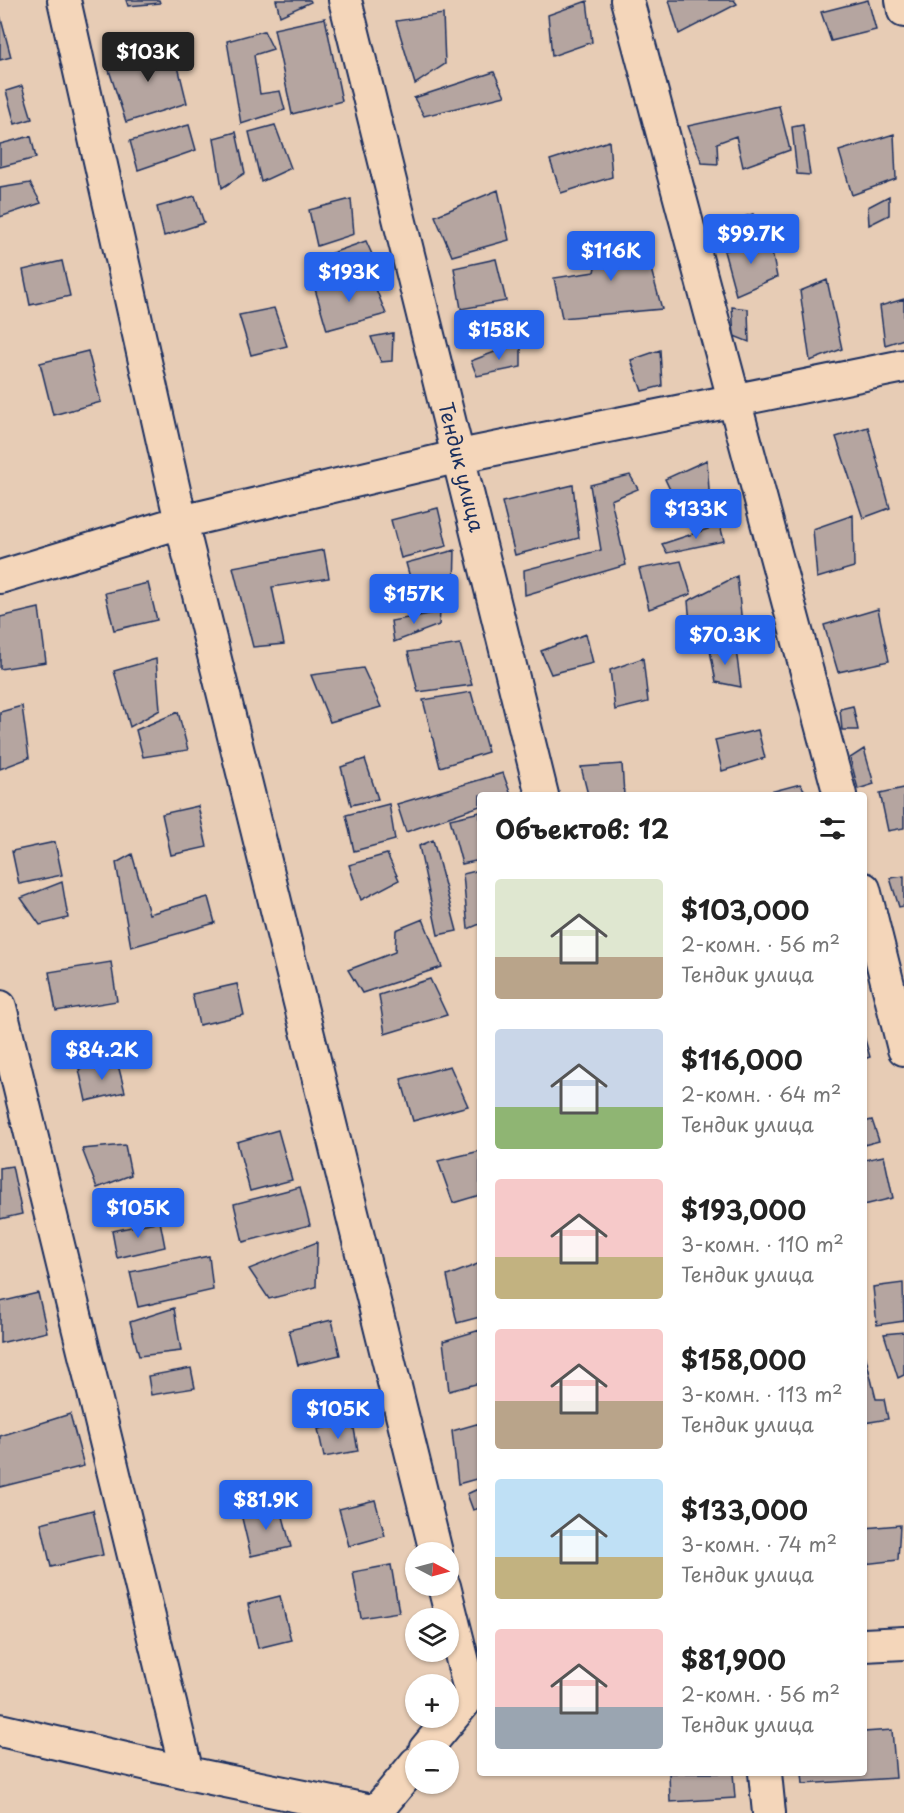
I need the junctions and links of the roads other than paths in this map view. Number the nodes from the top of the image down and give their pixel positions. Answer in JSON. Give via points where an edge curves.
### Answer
{"nodes":[{"id":1,"x":64,"y":0,"type":"edge"},
{"id":2,"x":345,"y":0,"type":"edge"},
{"id":3,"x":627,"y":0,"type":"edge"},
{"id":4,"x":902,"y":0,"type":"edge"},
{"id":5,"x":904,"y":11,"type":"edge"},
{"id":6,"x":904,"y":366,"type":"edge"},
{"id":7,"x":734,"y":400,"type":"junction"},
{"id":8,"x":460,"y":456,"type":"junction"},
{"id":9,"x":181,"y":522,"type":"junction"},
{"id":10,"x":0,"y":577,"type":"edge"},
{"id":11,"x":541,"y":792,"type":"edge"},
{"id":12,"x":839,"y":792,"type":"edge"},
{"id":13,"x":867,"y":901,"type":"edge"},
{"id":14,"x":0,"y":1007,"type":"edge"},
{"id":15,"x":904,"y":1049,"type":"edge"},
{"id":16,"x":434,"y":1542,"type":"edge"},
{"id":17,"x":447,"y":1596,"type":"edge"},
{"id":18,"x":904,"y":1643,"type":"edge"},
{"id":19,"x":867,"y":1645,"type":"edge"},
{"id":20,"x":475,"y":1693,"type":"edge"},
{"id":21,"x":0,"y":1730,"type":"edge"},
{"id":22,"x":434,"y":1740,"type":"edge"},
{"id":23,"x":187,"y":1773,"type":"junction"},
{"id":24,"x":765,"y":1776,"type":"edge"},
{"id":25,"x":405,"y":1777,"type":"edge"},
{"id":26,"x":376,"y":1813,"type":"edge"},
{"id":27,"x":769,"y":1813,"type":"edge"}],
"edges":[{"from":1,"to":9,"type":"street"},
{"from":2,"to":8,"type":"street","name":"Тендик улица"},
{"from":3,"to":7,"type":"street"},
{"from":4,"to":5,"type":"street"},
{"from":6,"to":7,"type":"street"},
{"from":7,"to":8,"type":"street"},
{"from":7,"to":12,"type":"street"},
{"from":8,"to":9,"type":"street"},
{"from":8,"to":11,"type":"street","name":"Тендик улица"},
{"from":9,"to":10,"type":"street"},
{"from":9,"to":16,"type":"street"},
{"from":13,"to":15,"type":"street"},
{"from":14,"to":23,"type":"street"},
{"from":17,"to":20,"type":"street"},
{"from":18,"to":19,"type":"street"},
{"from":20,"to":22,"type":"street"},
{"from":21,"to":23,"type":"street"},
{"from":23,"to":26,"type":"street"},
{"from":24,"to":27,"type":"street"},
{"from":25,"to":26,"type":"street"}]}
